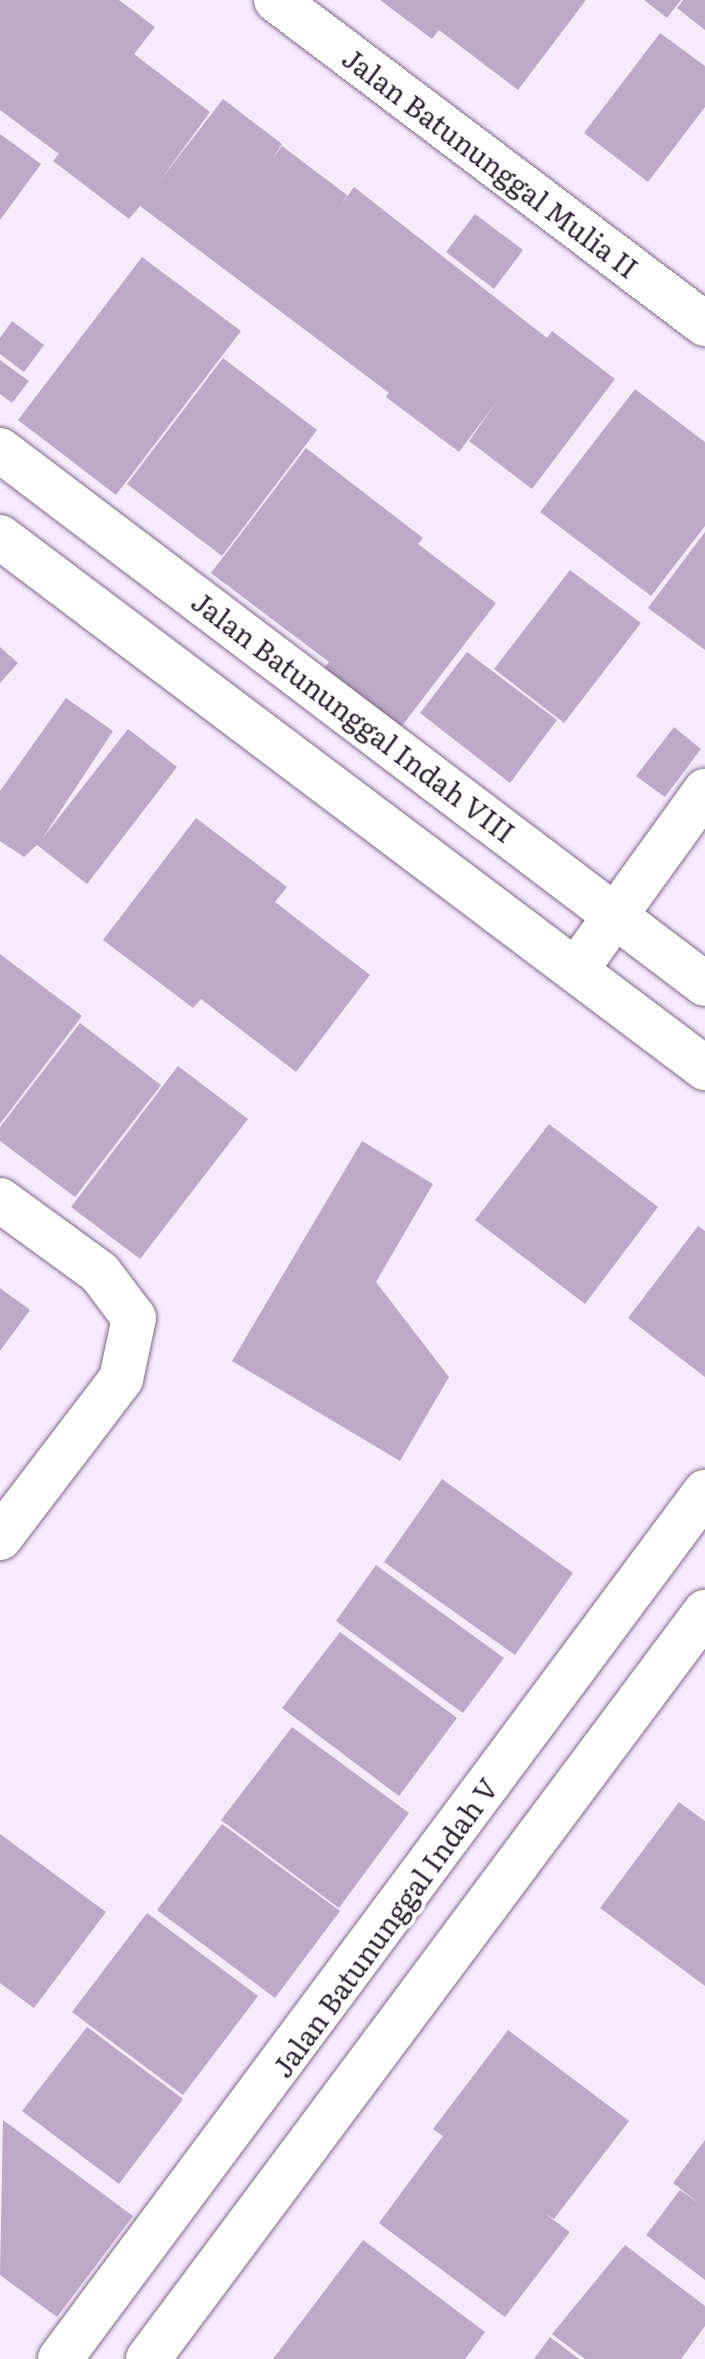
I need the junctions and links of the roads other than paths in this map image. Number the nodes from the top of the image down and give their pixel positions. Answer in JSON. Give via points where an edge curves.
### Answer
{"nodes":[{"id":1,"x":276,"y":0,"type":"edge"},
{"id":2,"x":705,"y":324,"type":"edge"},
{"id":3,"x":0,"y":450,"type":"edge"},
{"id":4,"x":0,"y":537,"type":"edge"},
{"id":5,"x":705,"y":791,"type":"edge"},
{"id":6,"x":618,"y":914,"type":"junction"},
{"id":7,"x":576,"y":970,"type":"junction"},
{"id":8,"x":705,"y":984,"type":"edge"},
{"id":9,"x":705,"y":1068,"type":"edge"},
{"id":10,"x":0,"y":1200,"type":"edge"},
{"id":11,"x":705,"y":1492,"type":"edge"},
{"id":12,"x":0,"y":1538,"type":"edge"},
{"id":13,"x":705,"y":1612,"type":"edge"},
{"id":14,"x":171,"y":2216,"type":"junction"},
{"id":15,"x":223,"y":2256,"type":"junction"},
{"id":16,"x":60,"y":2359,"type":"edge"},
{"id":17,"x":148,"y":2359,"type":"edge"}],
"edges":[{"from":1,"to":2,"type":"street","name":"Jalan Batununggal Mulia II"},
{"from":3,"to":6,"type":"street","name":"Jalan Batununggal Indah VIII"},
{"from":4,"to":7,"type":"street"},
{"from":5,"to":6,"type":"street"},
{"from":6,"to":7,"type":"street"},
{"from":6,"to":8,"type":"street","name":"Jalan Batununggal Indah VIII"},
{"from":7,"to":9,"type":"street"},
{"from":10,"to":12,"type":"street","via":[[100,1273],[134,1318],[121,1379]]},
{"from":11,"to":14,"type":"street","name":"Jalan Batununggal Indah V"},
{"from":13,"to":15,"type":"street"},
{"from":14,"to":15,"type":"street"},
{"from":14,"to":16,"type":"street","name":"Jalan Batununggal Indah V"},
{"from":15,"to":17,"type":"street"}]}
